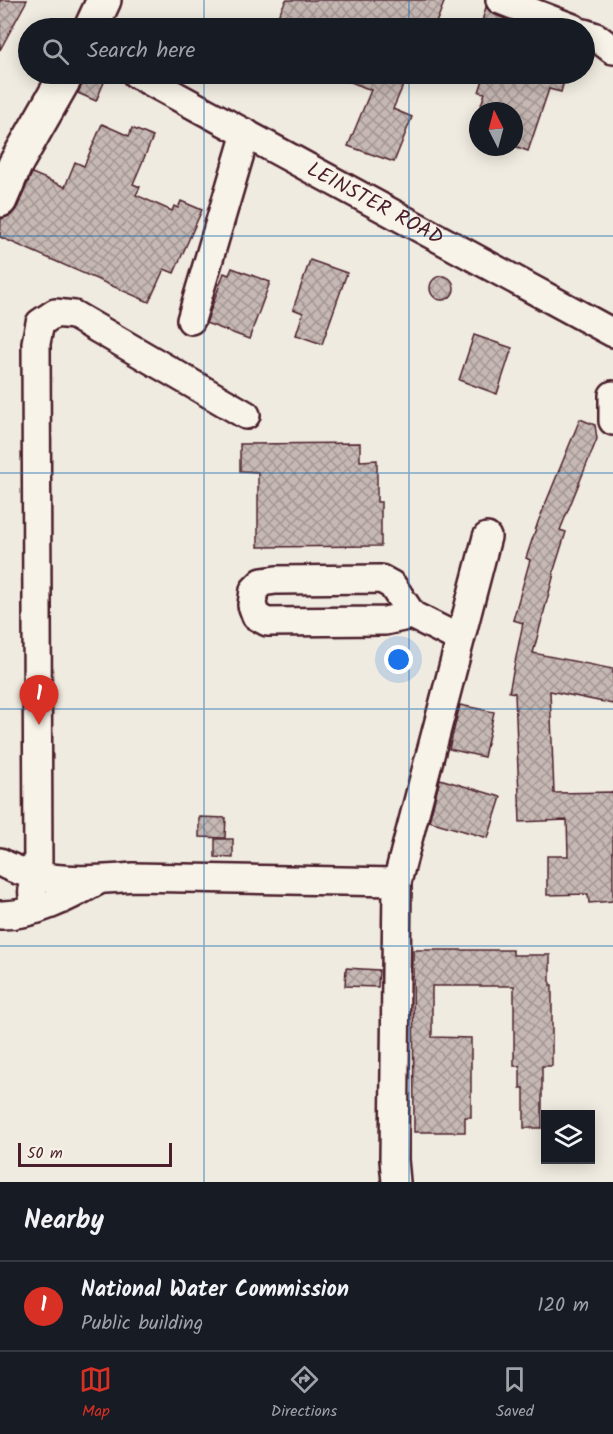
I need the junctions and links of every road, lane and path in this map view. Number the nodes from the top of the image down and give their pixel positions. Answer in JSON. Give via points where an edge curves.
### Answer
{"nodes":[{"id":1,"x":104,"y":0,"type":"edge"},
{"id":2,"x":500,"y":0,"type":"edge"},
{"id":3,"x":96,"y":18,"type":"edge"},
{"id":4,"x":547,"y":18,"type":"edge"},
{"id":5,"x":595,"y":37,"type":"edge"},
{"id":6,"x":613,"y":50,"type":"edge"},
{"id":7,"x":61,"y":84,"type":"edge"},
{"id":8,"x":155,"y":84,"type":"edge"},
{"id":9,"x":246,"y":133,"type":"junction"},
{"id":10,"x":8,"y":174,"type":"edge"},
{"id":11,"x":0,"y":200,"type":"edge"},
{"id":12,"x":191,"y":320,"type":"dead end"},
{"id":13,"x":613,"y":333,"type":"edge"},
{"id":14,"x":613,"y":395,"type":"edge"},
{"id":15,"x":246,"y":415,"type":"dead end"},
{"id":16,"x":613,"y":421,"type":"edge"},
{"id":17,"x":487,"y":537,"type":"dead end"},
{"id":18,"x":412,"y":615,"type":"junction"},
{"id":19,"x":460,"y":639,"type":"junction"},
{"id":20,"x":0,"y":862,"type":"edge"},
{"id":21,"x":38,"y":874,"type":"junction"},
{"id":22,"x":97,"y":881,"type":"junction"},
{"id":23,"x":397,"y":882,"type":"junction"},
{"id":24,"x":37,"y":909,"type":"junction"},
{"id":25,"x":0,"y":915,"type":"edge"},
{"id":26,"x":396,"y":1182,"type":"edge"}],
"edges":[{"from":1,"to":3,"type":"main road"},
{"from":2,"to":4,"type":"street"},
{"from":5,"to":6,"type":"street"},
{"from":7,"to":10,"type":"main road"},
{"from":8,"to":9,"type":"street","name":"LEINSTER ROAD"},
{"from":9,"to":12,"type":"street"},
{"from":9,"to":13,"type":"street","name":"LEINSTER ROAD"},
{"from":10,"to":11,"type":"main road"},
{"from":14,"to":16,"type":"street"},
{"from":15,"to":21,"type":"street","via":[[74,315],[55,313],[40,323],[36,343]]},
{"from":17,"to":19,"type":"street"},
{"from":18,"to":18,"type":"street","via":[[392,585],[381,579],[276,579],[262,582],[254,590],[252,605],[256,616],[267,622],[385,621]]},
{"from":18,"to":19,"type":"street"},
{"from":19,"to":23,"type":"street"},
{"from":20,"to":21,"type":"street"},
{"from":21,"to":22,"type":"street"},
{"from":21,"to":24,"type":"street","via":[[32,892]]},
{"from":22,"to":23,"type":"street","via":[[133,877]]},
{"from":22,"to":24,"type":"street"},
{"from":23,"to":26,"type":"street"},
{"from":24,"to":25,"type":"street"}]}
